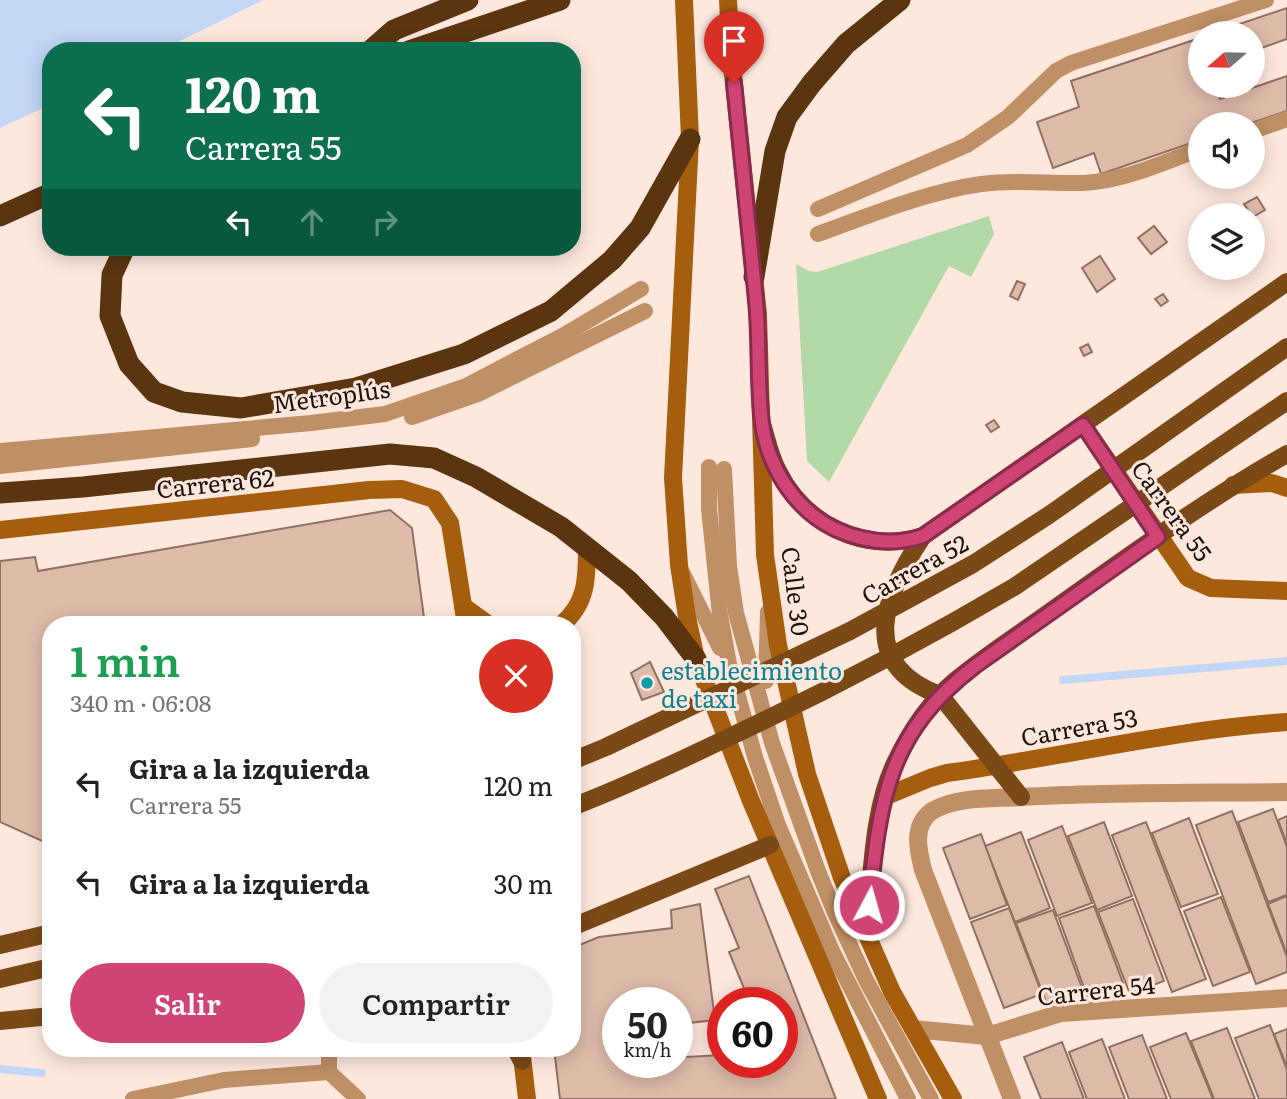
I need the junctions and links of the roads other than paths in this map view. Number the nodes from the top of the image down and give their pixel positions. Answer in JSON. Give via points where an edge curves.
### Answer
{"nodes":[{"id":1,"x":468,"y":0,"type":"edge"},
{"id":2,"x":560,"y":0,"type":"edge"},
{"id":3,"x":684,"y":0,"type":"edge"},
{"id":4,"x":728,"y":0,"type":"edge"},
{"id":5,"x":900,"y":0,"type":"edge"},
{"id":6,"x":1266,"y":0,"type":"edge"},
{"id":7,"x":380,"y":42,"type":"edge"},
{"id":8,"x":436,"y":42,"type":"edge"},
{"id":9,"x":1287,"y":120,"type":"edge"},
{"id":10,"x":1265,"y":127,"type":"edge"},
{"id":11,"x":690,"y":139,"type":"junction"},
{"id":12,"x":1188,"y":153,"type":"edge"},
{"id":13,"x":42,"y":197,"type":"edge"},
{"id":14,"x":818,"y":209,"type":"dead end"},
{"id":15,"x":0,"y":216,"type":"edge"},
{"id":16,"x":818,"y":234,"type":"dead end"},
{"id":17,"x":121,"y":256,"type":"edge"},
{"id":18,"x":754,"y":277,"type":"junction"},
{"id":19,"x":1287,"y":282,"type":"edge"},
{"id":20,"x":641,"y":289,"type":"dead end"},
{"id":21,"x":645,"y":312,"type":"dead end"},
{"id":22,"x":1287,"y":347,"type":"edge"},
{"id":23,"x":1287,"y":401,"type":"edge"},
{"id":24,"x":762,"y":424,"type":"junction"},
{"id":25,"x":1083,"y":425,"type":"junction"},
{"id":26,"x":0,"y":450,"type":"edge"},
{"id":27,"x":1287,"y":454,"type":"edge"},
{"id":28,"x":1287,"y":464,"type":"edge"},
{"id":29,"x":0,"y":466,"type":"edge"},
{"id":30,"x":1233,"y":485,"type":"junction"},
{"id":31,"x":1287,"y":488,"type":"edge"},
{"id":32,"x":0,"y":493,"type":"edge"},
{"id":33,"x":0,"y":530,"type":"edge"},
{"id":34,"x":923,"y":536,"type":"junction"},
{"id":35,"x":1158,"y":537,"type":"junction"},
{"id":36,"x":587,"y":547,"type":"junction"},
{"id":37,"x":679,"y":565,"type":"junction"},
{"id":38,"x":768,"y":582,"type":"junction"},
{"id":39,"x":1287,"y":591,"type":"edge"},
{"id":40,"x":463,"y":606,"type":"junction"},
{"id":41,"x":465,"y":616,"type":"edge"},
{"id":42,"x":477,"y":616,"type":"edge"},
{"id":43,"x":572,"y":616,"type":"edge"},
{"id":44,"x":696,"y":659,"type":"junction"},
{"id":45,"x":729,"y":664,"type":"junction"},
{"id":46,"x":940,"y":695,"type":"junction"},
{"id":47,"x":766,"y":722,"type":"junction"},
{"id":48,"x":1287,"y":722,"type":"edge"},
{"id":49,"x":581,"y":757,"type":"edge"},
{"id":50,"x":996,"y":765,"type":"junction"},
{"id":51,"x":1287,"y":792,"type":"edge"},
{"id":52,"x":884,"y":797,"type":"junction"},
{"id":53,"x":1021,"y":797,"type":"junction"},
{"id":54,"x":581,"y":804,"type":"edge"},
{"id":55,"x":770,"y":845,"type":"junction"},
{"id":56,"x":581,"y":923,"type":"edge"},
{"id":57,"x":866,"y":933,"type":"junction"},
{"id":58,"x":42,"y":935,"type":"edge"},
{"id":59,"x":0,"y":944,"type":"edge"},
{"id":60,"x":42,"y":969,"type":"edge"},
{"id":61,"x":0,"y":979,"type":"edge"},
{"id":62,"x":1287,"y":998,"type":"edge"},
{"id":63,"x":42,"y":1017,"type":"edge"},
{"id":64,"x":0,"y":1021,"type":"edge"},
{"id":65,"x":913,"y":1029,"type":"junction"},
{"id":66,"x":987,"y":1036,"type":"junction"},
{"id":67,"x":329,"y":1057,"type":"edge"},
{"id":68,"x":520,"y":1057,"type":"edge"},
{"id":69,"x":330,"y":1072,"type":"junction"},
{"id":70,"x":133,"y":1099,"type":"edge"},
{"id":71,"x":358,"y":1099,"type":"edge"},
{"id":72,"x":527,"y":1099,"type":"edge"},
{"id":73,"x":878,"y":1099,"type":"edge"},
{"id":74,"x":908,"y":1099,"type":"edge"},
{"id":75,"x":930,"y":1099,"type":"edge"},
{"id":76,"x":953,"y":1099,"type":"edge"},
{"id":77,"x":1012,"y":1099,"type":"edge"}],
"edges":[{"from":1,"to":7,"type":"highway","via":[[394,30]]},
{"from":2,"to":8,"type":"highway"},
{"from":3,"to":11,"type":"main road"},
{"from":4,"to":18,"type":"main road","name":"Calle 30"},
{"from":5,"to":18,"type":"highway","via":[[846,44],[787,117],[775,151]]},
{"from":6,"to":14,"type":"lane","via":[[1072,63],[1056,71],[978,139]]},
{"from":9,"to":10,"type":"lane"},
{"from":11,"to":17,"type":"highway","via":[[640,228],[612,260],[551,312],[464,354],[356,387],[241,408],[182,402],[154,392],[129,365],[110,316],[112,275]]},
{"from":11,"to":37,"type":"main road","via":[[674,478]]},
{"from":12,"to":16,"type":"lane","via":[[1119,178],[1083,183],[982,183]]},
{"from":13,"to":15,"type":"highway"},
{"from":18,"to":24,"type":"main road","name":"Calle 30"},
{"from":19,"to":25,"type":"main road"},
{"from":20,"to":26,"type":"lane","name":"Metroplús","via":[[466,386],[385,414]]},
{"from":21,"to":29,"type":"lane","name":"Metroplús","via":[[478,394],[380,425]]},
{"from":22,"to":49,"type":"main road","name":"Carrera 52","bridge":true,"via":[[973,564],[850,631]]},
{"from":23,"to":54,"type":"main road","bridge":true,"via":[[969,614],[821,694]]},
{"from":24,"to":34,"type":"main road","via":[[778,471],[794,498],[816,518],[844,533],[871,540],[895,542]]},
{"from":24,"to":38,"type":"main road","name":"Calle 30"},
{"from":25,"to":34,"type":"main road"},
{"from":25,"to":35,"type":"main road","name":"Carrera 55"},
{"from":27,"to":30,"type":"main road"},
{"from":28,"to":30,"type":"main road"},
{"from":30,"to":31,"type":"main road","via":[[1272,483]]},
{"from":30,"to":35,"type":"main road"},
{"from":32,"to":36,"type":"highway","via":[[390,454],[435,458],[476,477]]},
{"from":33,"to":40,"type":"main road","name":"Carrera 62","via":[[402,489],[434,499],[450,523]]},
{"from":34,"to":46,"type":"main road","via":[[895,587],[884,632],[890,658],[903,675]]},
{"from":35,"to":39,"type":"main road","name":"Carrera 55","via":[[1188,578],[1200,584]]},
{"from":35,"to":46,"type":"main road"},
{"from":36,"to":43,"type":"main road","via":[[587,577]]},
{"from":36,"to":44,"type":"highway","via":[[664,617]]},
{"from":37,"to":44,"type":"main road"},
{"from":37,"to":45,"type":"lane"},
{"from":38,"to":47,"type":"lane"},
{"from":38,"to":57,"type":"main road","name":"Calle 30","via":[[807,774]]},
{"from":40,"to":41,"type":"main road"},
{"from":40,"to":42,"type":"main road"},
{"from":44,"to":55,"type":"main road"},
{"from":45,"to":47,"type":"lane","via":[[709,509],[716,468],[736,613]]},
{"from":45,"to":74,"type":"lane","via":[[778,824],[850,989]]},
{"from":46,"to":50,"type":"main road"},
{"from":46,"to":52,"type":"main road","via":[[908,737]]},
{"from":47,"to":75,"type":"lane","via":[[835,913]]},
{"from":48,"to":50,"type":"main road","name":"Carrera 53","via":[[1141,740]]},
{"from":50,"to":52,"type":"main road","name":"Carrera 53","via":[[930,778]]},
{"from":50,"to":53,"type":"main road"},
{"from":51,"to":53,"type":"street"},
{"from":52,"to":57,"type":"main road"},
{"from":53,"to":66,"type":"street","via":[[957,802],[929,813],[916,843]]},
{"from":55,"to":56,"type":"main road"},
{"from":55,"to":73,"type":"main road"},
{"from":57,"to":65,"type":"main road","name":"Calle 30"},
{"from":58,"to":59,"type":"main road"},
{"from":60,"to":61,"type":"main road"},
{"from":62,"to":66,"type":"street","name":"Carrera 54","via":[[1060,1013]]},
{"from":63,"to":64,"type":"main road"},
{"from":65,"to":66,"type":"street","name":"Carrera 54"},
{"from":65,"to":76,"type":"main road","name":"Calle 30"},
{"from":66,"to":77,"type":"street"},
{"from":67,"to":69,"type":"lane"},
{"from":68,"to":72,"type":"main road"},
{"from":69,"to":70,"type":"lane","via":[[224,1080]]},
{"from":69,"to":71,"type":"lane"}]}
